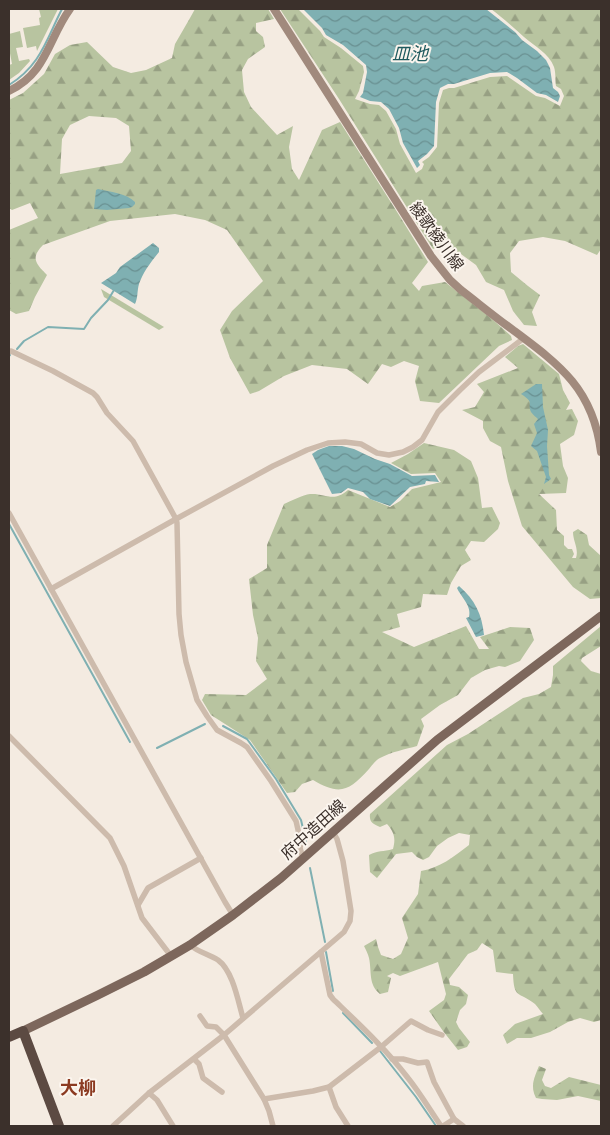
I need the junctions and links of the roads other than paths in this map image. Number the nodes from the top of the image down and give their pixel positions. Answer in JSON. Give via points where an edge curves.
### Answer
{"nodes":[{"id":1,"x":70,"y":9,"type":"edge"},
{"id":2,"x":274,"y":9,"type":"edge"},
{"id":3,"x":9,"y":91,"type":"edge"},
{"id":4,"x":524,"y":338,"type":"junction"},
{"id":5,"x":9,"y":352,"type":"edge"},
{"id":6,"x":601,"y":452,"type":"edge"},
{"id":7,"x":9,"y":513,"type":"edge"},
{"id":8,"x":176,"y":519,"type":"junction"},
{"id":9,"x":51,"y":589,"type":"junction"},
{"id":10,"x":601,"y":616,"type":"edge"},
{"id":11,"x":9,"y":736,"type":"edge"},
{"id":12,"x":333,"y":832,"type":"junction"},
{"id":13,"x":201,"y":858,"type":"junction"},
{"id":14,"x":303,"y":858,"type":"junction"},
{"id":15,"x":138,"y":905,"type":"junction"},
{"id":16,"x":234,"y":915,"type":"junction"},
{"id":17,"x":190,"y":945,"type":"junction"},
{"id":18,"x":321,"y":952,"type":"junction"},
{"id":19,"x":171,"y":956,"type":"junction"},
{"id":20,"x":200,"y":1016,"type":"dead end"},
{"id":21,"x":244,"y":1018,"type":"junction"},
{"id":22,"x":23,"y":1031,"type":"junction"},
{"id":23,"x":224,"y":1035,"type":"junction"},
{"id":24,"x":442,"y":1035,"type":"dead end"},
{"id":25,"x":9,"y":1038,"type":"edge"},
{"id":26,"x":381,"y":1047,"type":"junction"},
{"id":27,"x":392,"y":1058,"type":"junction"},
{"id":28,"x":194,"y":1059,"type":"junction"},
{"id":29,"x":329,"y":1087,"type":"junction"},
{"id":30,"x":222,"y":1092,"type":"dead end"},
{"id":31,"x":149,"y":1093,"type":"junction"},
{"id":32,"x":264,"y":1099,"type":"junction"},
{"id":33,"x":454,"y":1119,"type":"junction"},
{"id":34,"x":59,"y":1126,"type":"edge"},
{"id":35,"x":113,"y":1126,"type":"edge"},
{"id":36,"x":173,"y":1126,"type":"edge"},
{"id":37,"x":273,"y":1126,"type":"edge"},
{"id":38,"x":348,"y":1126,"type":"edge"},
{"id":39,"x":442,"y":1126,"type":"edge"},
{"id":40,"x":463,"y":1126,"type":"edge"}],
"edges":[{"from":1,"to":3,"type":"main road","via":[[37,68]]},
{"from":2,"to":4,"type":"main road","name":"綾歌綾川線","via":[[431,256],[461,290]]},
{"from":4,"to":6,"type":"main road","name":"綾歌綾川線","via":[[559,366],[579,390],[595,421]]},
{"from":4,"to":8,"type":"street","via":[[460,390],[438,412],[422,440],[413,447],[389,455],[377,453],[361,444],[328,443],[273,466]]},
{"from":5,"to":8,"type":"street","via":[[11,350],[93,393],[133,441]]},
{"from":7,"to":9,"type":"street"},
{"from":8,"to":9,"type":"street"},
{"from":8,"to":14,"type":"street","via":[[181,635],[197,700],[218,730],[247,747],[271,781],[296,821]]},
{"from":9,"to":13,"type":"street"},
{"from":10,"to":12,"type":"main road","name":"府中造田線","via":[[438,740]]},
{"from":11,"to":15,"type":"street","via":[[110,838]]},
{"from":12,"to":14,"type":"main road","name":"府中造田線"},
{"from":12,"to":18,"type":"street","via":[[343,861],[351,917],[344,932]]},
{"from":13,"to":15,"type":"street","via":[[148,888]]},
{"from":13,"to":16,"type":"street"},
{"from":14,"to":16,"type":"main road","name":"府中造田線"},
{"from":15,"to":19,"type":"street","via":[[142,918]]},
{"from":16,"to":17,"type":"main road","name":"府中造田線"},
{"from":17,"to":19,"type":"main road","name":"府中造田線"},
{"from":17,"to":21,"type":"street","via":[[225,967]]},
{"from":18,"to":21,"type":"street"},
{"from":18,"to":26,"type":"street","via":[[330,995]]},
{"from":19,"to":22,"type":"main road","name":"府中造田線"},
{"from":20,"to":23,"type":"street","via":[[207,1026],[216,1027]]},
{"from":21,"to":23,"type":"street"},
{"from":22,"to":25,"type":"highway"},
{"from":22,"to":34,"type":"highway"},
{"from":23,"to":28,"type":"street"},
{"from":23,"to":32,"type":"street"},
{"from":24,"to":26,"type":"street","via":[[411,1021]]},
{"from":26,"to":27,"type":"street"},
{"from":26,"to":29,"type":"street"},
{"from":27,"to":33,"type":"street","via":[[427,1062]]},
{"from":27,"to":39,"type":"street"},
{"from":28,"to":30,"type":"street","via":[[203,1078]]},
{"from":28,"to":31,"type":"street"},
{"from":29,"to":32,"type":"street"},
{"from":29,"to":38,"type":"street"},
{"from":31,"to":35,"type":"street"},
{"from":31,"to":36,"type":"street"},
{"from":32,"to":37,"type":"street"},
{"from":33,"to":39,"type":"street"},
{"from":33,"to":40,"type":"street"}]}
